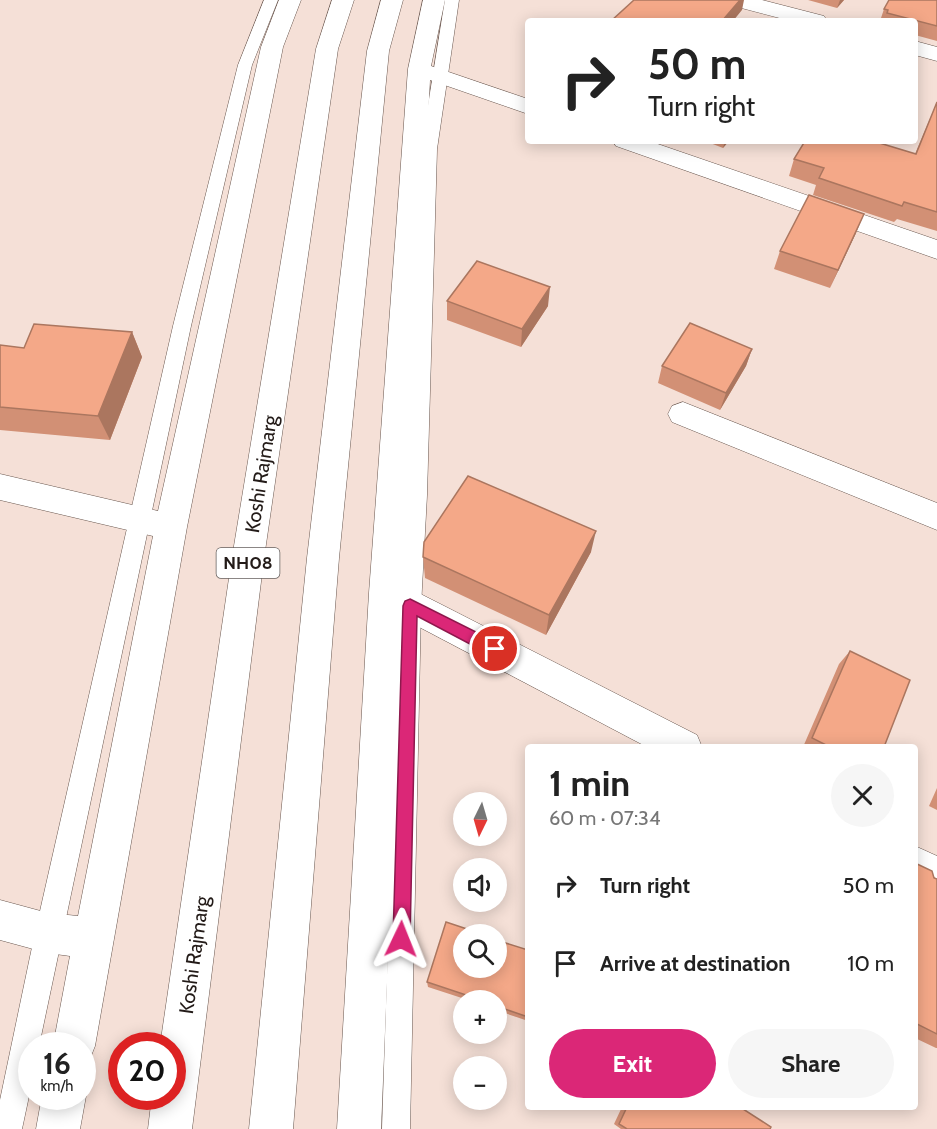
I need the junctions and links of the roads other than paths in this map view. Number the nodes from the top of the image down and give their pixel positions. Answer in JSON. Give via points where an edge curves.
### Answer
{"nodes":[{"id":1,"x":271,"y":0,"type":"edge"},
{"id":2,"x":290,"y":0,"type":"edge"},
{"id":3,"x":343,"y":0,"type":"edge"},
{"id":4,"x":392,"y":0,"type":"edge"},
{"id":5,"x":434,"y":0,"type":"edge"},
{"id":6,"x":452,"y":0,"type":"edge"},
{"id":7,"x":738,"y":0,"type":"edge"},
{"id":8,"x":805,"y":18,"type":"edge"},
{"id":9,"x":918,"y":49,"type":"edge"},
{"id":10,"x":937,"y":54,"type":"edge"},
{"id":11,"x":430,"y":73,"type":"junction"},
{"id":12,"x":525,"y":106,"type":"edge"},
{"id":13,"x":634,"y":144,"type":"edge"},
{"id":14,"x":937,"y":250,"type":"edge"},
{"id":15,"x":683,"y":414,"type":"dead end"},
{"id":16,"x":0,"y":487,"type":"edge"},
{"id":17,"x":937,"y":517,"type":"edge"},
{"id":18,"x":140,"y":519,"type":"junction"},
{"id":19,"x":171,"y":527,"type":"junction"},
{"id":20,"x":398,"y":599,"type":"junction"},
{"id":21,"x":678,"y":744,"type":"edge"},
{"id":22,"x":918,"y":868,"type":"edge"},
{"id":23,"x":937,"y":877,"type":"edge"},
{"id":24,"x":0,"y":920,"type":"edge"},
{"id":25,"x":48,"y":933,"type":"junction"},
{"id":26,"x":94,"y":938,"type":"junction"},
{"id":27,"x":77,"y":1032,"type":"edge"},
{"id":28,"x":61,"y":1110,"type":"edge"},
{"id":29,"x":8,"y":1129,"type":"edge"},
{"id":30,"x":58,"y":1129,"type":"edge"},
{"id":31,"x":170,"y":1129,"type":"edge"},
{"id":32,"x":271,"y":1129,"type":"edge"},
{"id":33,"x":359,"y":1129,"type":"edge"},
{"id":34,"x":396,"y":1129,"type":"edge"}],
"edges":[{"from":1,"to":18,"type":"lane","via":[[245,64]]},
{"from":2,"to":19,"type":"street","via":[[272,47]]},
{"from":3,"to":31,"type":"street","name":"Koshi Rajmarg","number":"NH08","via":[[327,49],[248,558]]},
{"from":4,"to":32,"type":"street","via":[[378,51],[324,546]]},
{"from":5,"to":11,"type":"street"},
{"from":6,"to":11,"type":"lane"},
{"from":7,"to":8,"type":"street"},
{"from":9,"to":10,"type":"street"},
{"from":11,"to":12,"type":"street"},
{"from":11,"to":20,"type":"street"},
{"from":13,"to":14,"type":"street"},
{"from":15,"to":17,"type":"street"},
{"from":16,"to":18,"type":"street"},
{"from":18,"to":19,"type":"street"},
{"from":18,"to":25,"type":"lane"},
{"from":19,"to":26,"type":"street"},
{"from":20,"to":21,"type":"street"},
{"from":20,"to":33,"type":"street"},
{"from":20,"to":34,"type":"lane"},
{"from":22,"to":23,"type":"street"},
{"from":24,"to":25,"type":"street"},
{"from":25,"to":26,"type":"street"},
{"from":25,"to":29,"type":"lane"},
{"from":26,"to":27,"type":"street"},
{"from":28,"to":30,"type":"street"}]}
